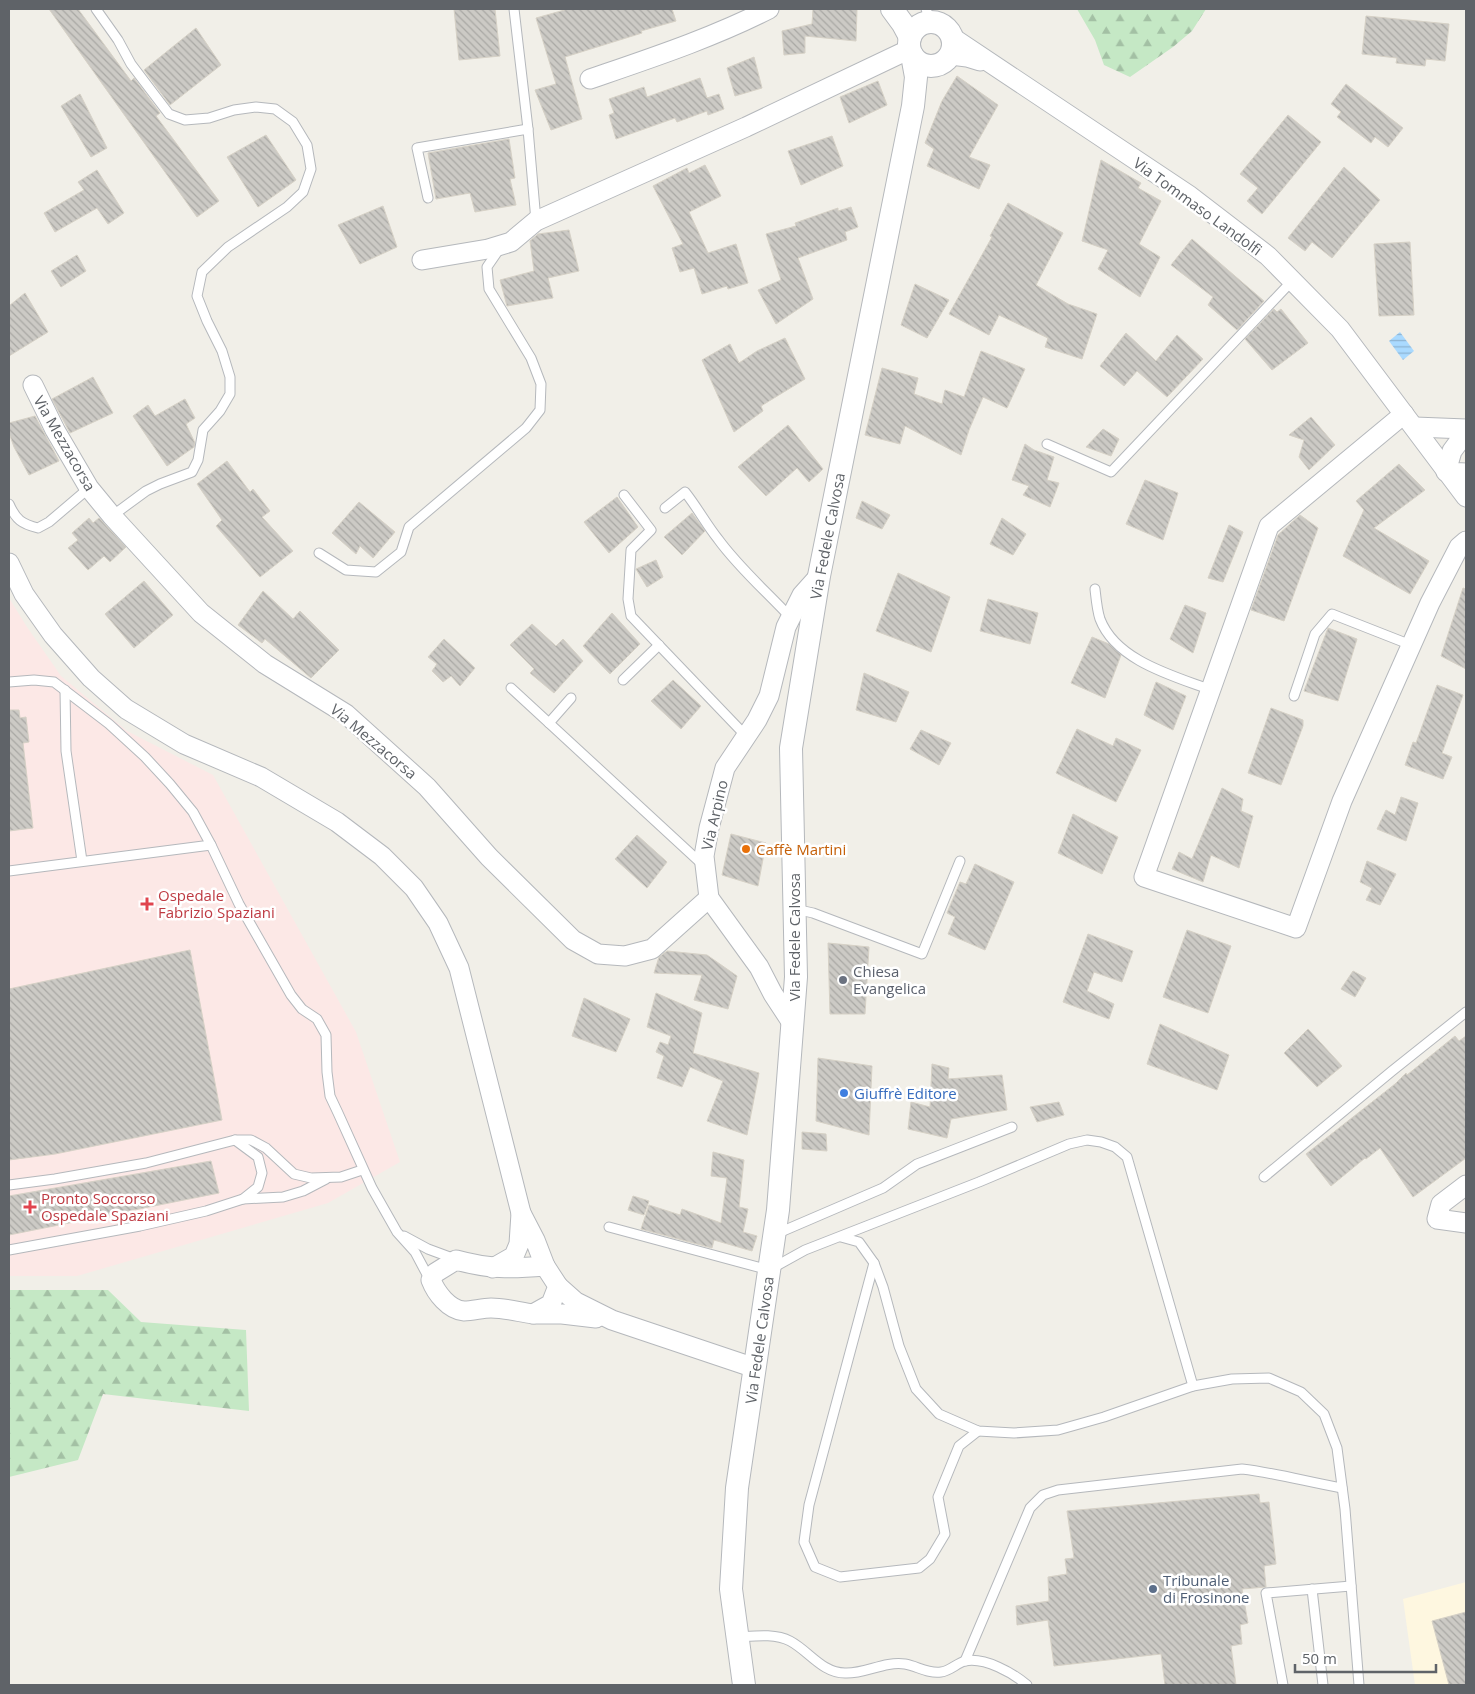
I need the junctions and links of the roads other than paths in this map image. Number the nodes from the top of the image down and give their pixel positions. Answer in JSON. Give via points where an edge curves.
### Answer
{"nodes":[{"id":1,"x":96,"y":9,"type":"edge"},
{"id":2,"x":514,"y":9,"type":"edge"},
{"id":3,"x":769,"y":9,"type":"edge"},
{"id":4,"x":892,"y":9,"type":"edge"},
{"id":5,"x":902,"y":9,"type":"edge"},
{"id":6,"x":919,"y":32,"type":"edge"},
{"id":7,"x":948,"y":52,"type":"junction"},
{"id":8,"x":590,"y":79,"type":"dead end"},
{"id":9,"x":913,"y":106,"type":"junction"},
{"id":10,"x":528,"y":129,"type":"junction"},
{"id":11,"x":428,"y":198,"type":"dead end"},
{"id":12,"x":536,"y":221,"type":"junction"},
{"id":13,"x":504,"y":244,"type":"junction"},
{"id":14,"x":422,"y":260,"type":"dead end"},
{"id":15,"x":1292,"y":281,"type":"junction"},
{"id":16,"x":33,"y":385,"type":"dead end"},
{"id":17,"x":1410,"y":421,"type":"junction"},
{"id":18,"x":1466,"y":430,"type":"edge"},
{"id":19,"x":1047,"y":444,"type":"dead end"},
{"id":20,"x":1446,"y":472,"type":"junction"},
{"id":21,"x":1466,"y":473,"type":"edge"},
{"id":22,"x":89,"y":488,"type":"junction"},
{"id":23,"x":624,"y":495,"type":"dead end"},
{"id":24,"x":1466,"y":497,"type":"edge"},
{"id":25,"x":9,"y":504,"type":"edge"},
{"id":26,"x":665,"y":508,"type":"dead end"},
{"id":27,"x":112,"y":516,"type":"junction"},
{"id":28,"x":1466,"y":541,"type":"edge"},
{"id":29,"x":319,"y":553,"type":"dead end"},
{"id":30,"x":9,"y":563,"type":"edge"},
{"id":31,"x":819,"y":576,"type":"junction"},
{"id":32,"x":1095,"y":589,"type":"dead end"},
{"id":33,"x":791,"y":618,"type":"junction"},
{"id":34,"x":659,"y":645,"type":"junction"},
{"id":35,"x":1411,"y":645,"type":"junction"},
{"id":36,"x":624,"y":680,"type":"dead end"},
{"id":37,"x":9,"y":682,"type":"edge"},
{"id":38,"x":511,"y":688,"type":"dead end"},
{"id":39,"x":65,"y":690,"type":"junction"},
{"id":40,"x":1211,"y":690,"type":"junction"},
{"id":41,"x":1294,"y":696,"type":"dead end"},
{"id":42,"x":571,"y":698,"type":"dead end"},
{"id":43,"x":549,"y":723,"type":"junction"},
{"id":44,"x":746,"y":736,"type":"junction"},
{"id":45,"x":211,"y":845,"type":"junction"},
{"id":46,"x":82,"y":861,"type":"junction"},
{"id":47,"x":960,"y":861,"type":"dead end"},
{"id":48,"x":706,"y":867,"type":"junction"},
{"id":49,"x":9,"y":871,"type":"edge"},
{"id":50,"x":709,"y":898,"type":"junction"},
{"id":51,"x":794,"y":909,"type":"junction"},
{"id":52,"x":1466,"y":1012,"type":"edge"},
{"id":53,"x":792,"y":1024,"type":"junction"},
{"id":54,"x":1012,"y":1127,"type":"dead end"},
{"id":55,"x":235,"y":1140,"type":"junction"},
{"id":56,"x":362,"y":1170,"type":"junction"},
{"id":57,"x":1264,"y":1176,"type":"dead end"},
{"id":58,"x":326,"y":1178,"type":"junction"},
{"id":59,"x":9,"y":1185,"type":"edge"},
{"id":60,"x":1466,"y":1185,"type":"edge"},
{"id":61,"x":243,"y":1199,"type":"junction"},
{"id":62,"x":521,"y":1213,"type":"junction"},
{"id":63,"x":1466,"y":1224,"type":"edge"},
{"id":64,"x":609,"y":1228,"type":"dead end"},
{"id":65,"x":397,"y":1232,"type":"junction"},
{"id":66,"x":774,"y":1234,"type":"junction"},
{"id":67,"x":840,"y":1237,"type":"junction"},
{"id":68,"x":9,"y":1250,"type":"edge"},
{"id":69,"x":456,"y":1260,"type":"junction"},
{"id":70,"x":874,"y":1263,"type":"junction"},
{"id":71,"x":545,"y":1266,"type":"junction"},
{"id":72,"x":493,"y":1268,"type":"junction"},
{"id":73,"x":769,"y":1270,"type":"junction"},
{"id":74,"x":558,"y":1286,"type":"junction"},
{"id":75,"x":435,"y":1291,"type":"junction"},
{"id":76,"x":533,"y":1314,"type":"junction"},
{"id":77,"x":612,"y":1320,"type":"junction"},
{"id":78,"x":754,"y":1368,"type":"junction"},
{"id":79,"x":1193,"y":1386,"type":"junction"},
{"id":80,"x":978,"y":1431,"type":"junction"},
{"id":81,"x":1342,"y":1488,"type":"junction"},
{"id":82,"x":1351,"y":1586,"type":"junction"},
{"id":83,"x":1312,"y":1589,"type":"junction"},
{"id":84,"x":738,"y":1637,"type":"junction"},
{"id":85,"x":966,"y":1661,"type":"junction"},
{"id":86,"x":744,"y":1685,"type":"edge"},
{"id":87,"x":1028,"y":1685,"type":"edge"},
{"id":88,"x":1283,"y":1685,"type":"edge"},
{"id":89,"x":1323,"y":1685,"type":"edge"},
{"id":90,"x":1359,"y":1685,"type":"edge"}],
"edges":[{"from":1,"to":27,"type":"lane","via":[[131,64],[169,114],[185,120],[209,118],[256,106],[275,109],[293,122],[307,145],[311,169],[303,192],[228,248],[202,272],[197,296],[222,351],[230,377],[230,394],[203,430],[198,460],[192,472],[146,490]]},
{"from":2,"to":10,"type":"lane"},
{"from":3,"to":8,"type":"street","via":[[689,44]]},
{"from":4,"to":6,"type":"street","via":[[904,24]]},
{"from":5,"to":6,"type":"street"},
{"from":6,"to":7,"type":"street","via":[[938,22],[944,26]]},
{"from":6,"to":7,"type":"street","via":[[919,63],[926,66]]},
{"from":6,"to":9,"type":"street","name":"Via Fedele Calvosa"},
{"from":6,"to":12,"type":"street","via":[[746,127]]},
{"from":7,"to":9,"type":"street","name":"Via Fedele Calvosa","via":[[924,84]]},
{"from":7,"to":15,"type":"street","name":"Via Tommaso Landolfi","via":[[992,66],[1190,196],[1268,256]]},
{"from":9,"to":31,"type":"street","name":"Via Fedele Calvosa"},
{"from":10,"to":11,"type":"lane","via":[[417,148]]},
{"from":10,"to":12,"type":"lane"},
{"from":12,"to":13,"type":"street"},
{"from":13,"to":14,"type":"street"},
{"from":13,"to":29,"type":"lane","via":[[487,267],[489,290],[531,358],[541,384],[540,410],[526,428],[409,527],[401,552],[376,572],[346,570]]},
{"from":15,"to":17,"type":"street","name":"Via Tommaso Landolfi","via":[[1340,329]]},
{"from":15,"to":19,"type":"lane","via":[[1111,472]]},
{"from":16,"to":22,"type":"street","name":"Via Mezzacorsa"},
{"from":17,"to":18,"type":"street"},
{"from":17,"to":20,"type":"street","name":"Via Tommaso Landolfi"},
{"from":17,"to":40,"type":"street","via":[[1269,526]]},
{"from":18,"to":20,"type":"street","via":[[1452,451]]},
{"from":20,"to":21,"type":"street"},
{"from":20,"to":24,"type":"street","name":"Via Tommaso Landolfi"},
{"from":22,"to":25,"type":"lane","via":[[38,528],[22,524]]},
{"from":22,"to":27,"type":"street","name":"Via Mezzacorsa"},
{"from":23,"to":34,"type":"lane","via":[[651,530],[631,550],[628,599],[631,616]]},
{"from":26,"to":33,"type":"lane","via":[[685,492],[718,539]]},
{"from":27,"to":50,"type":"street","name":"Via Mezzacorsa","via":[[207,618],[265,664],[346,714],[427,787],[490,857],[573,940],[598,954],[625,956],[652,949]]},
{"from":28,"to":35,"type":"street","via":[[1459,547]]},
{"from":30,"to":62,"type":"street","via":[[24,594],[54,636],[91,678],[126,709],[184,744],[261,777],[337,822],[382,856],[414,888],[438,923],[459,968]]},
{"from":31,"to":33,"type":"street","name":"Via Arpino","via":[[802,595]]},
{"from":31,"to":51,"type":"street","name":"Via Fedele Calvosa","via":[[791,748]]},
{"from":32,"to":40,"type":"lane","via":[[1100,619],[1112,639],[1136,659]]},
{"from":33,"to":44,"type":"street","name":"Via Arpino","via":[[769,696]]},
{"from":34,"to":36,"type":"lane"},
{"from":34,"to":44,"type":"lane"},
{"from":35,"to":40,"type":"street","via":[[1342,801],[1296,928],[1144,877]]},
{"from":35,"to":41,"type":"lane","via":[[1332,614],[1315,634]]},
{"from":37,"to":39,"type":"lane","via":[[54,682]]},
{"from":38,"to":43,"type":"lane"},
{"from":39,"to":45,"type":"lane","via":[[145,757],[193,812]]},
{"from":39,"to":46,"type":"lane","via":[[66,751]]},
{"from":42,"to":43,"type":"lane"},
{"from":43,"to":48,"type":"lane"},
{"from":44,"to":48,"type":"street","name":"Via Arpino","via":[[725,768],[717,794],[704,856]]},
{"from":45,"to":46,"type":"lane"},
{"from":45,"to":56,"type":"lane","via":[[248,920],[291,995],[302,1009],[317,1019],[326,1035],[330,1096]]},
{"from":46,"to":49,"type":"lane"},
{"from":47,"to":51,"type":"lane","via":[[922,954],[813,913]]},
{"from":48,"to":50,"type":"street","name":"Via Arpino"},
{"from":50,"to":53,"type":"street","via":[[759,967]]},
{"from":51,"to":53,"type":"street","name":"Via Fedele Calvosa","via":[[796,977]]},
{"from":52,"to":57,"type":"lane"},
{"from":53,"to":66,"type":"street","name":"Via Fedele Calvosa"},
{"from":54,"to":66,"type":"lane","via":[[917,1164],[883,1188]]},
{"from":55,"to":58,"type":"lane","via":[[251,1140],[266,1148],[294,1174]]},
{"from":55,"to":59,"type":"lane","via":[[146,1163]]},
{"from":55,"to":61,"type":"lane","via":[[258,1157],[262,1173],[258,1187]]},
{"from":56,"to":58,"type":"lane"},
{"from":56,"to":65,"type":"lane"},
{"from":58,"to":61,"type":"lane","via":[[303,1191],[283,1197]]},
{"from":60,"to":63,"type":"street","via":[[1441,1204],[1437,1219]]},
{"from":61,"to":68,"type":"lane","via":[[149,1224]]},
{"from":62,"to":71,"type":"street"},
{"from":62,"to":72,"type":"street","via":[[519,1244],[514,1256]]},
{"from":64,"to":73,"type":"lane"},
{"from":65,"to":69,"type":"lane"},
{"from":65,"to":75,"type":"lane","via":[[414,1252]]},
{"from":66,"to":73,"type":"street","name":"Via Fedele Calvosa"},
{"from":67,"to":70,"type":"lane","via":[[859,1242]]},
{"from":67,"to":73,"type":"lane","via":[[805,1250]]},
{"from":67,"to":79,"type":"lane","via":[[1069,1144],[1087,1140],[1115,1146],[1127,1157]]},
{"from":69,"to":72,"type":"street"},
{"from":69,"to":75,"type":"street","via":[[435,1273],[432,1280]]},
{"from":70,"to":80,"type":"lane","via":[[884,1287],[899,1346],[916,1389],[939,1414]]},
{"from":70,"to":80,"type":"lane","via":[[809,1505],[804,1542],[815,1567],[840,1577],[919,1568],[930,1559],[945,1534],[938,1498],[959,1446]]},
{"from":71,"to":72,"type":"street"},
{"from":71,"to":74,"type":"street"},
{"from":73,"to":78,"type":"street","name":"Via Fedele Calvosa"},
{"from":74,"to":76,"type":"street","via":[[551,1304]]},
{"from":74,"to":77,"type":"street","via":[[576,1302]]},
{"from":75,"to":76,"type":"street","via":[[461,1311],[490,1308]]},
{"from":76,"to":77,"type":"street","via":[[575,1314]]},
{"from":77,"to":78,"type":"street"},
{"from":78,"to":84,"type":"street","name":"Via Fedele Calvosa","via":[[737,1488],[730,1589]]},
{"from":79,"to":80,"type":"lane","via":[[1104,1418],[1058,1430]]},
{"from":79,"to":81,"type":"lane","via":[[1232,1379],[1268,1378],[1301,1392],[1324,1414],[1337,1448]]},
{"from":81,"to":82,"type":"lane"},
{"from":81,"to":85,"type":"lane","via":[[1242,1469],[1058,1490],[1043,1495],[1030,1508]]},
{"from":82,"to":83,"type":"lane"},
{"from":82,"to":90,"type":"lane"},
{"from":83,"to":88,"type":"lane","via":[[1266,1593]]},
{"from":83,"to":89,"type":"lane"},
{"from":84,"to":85,"type":"lane","via":[[772,1636],[790,1640],[824,1668],[844,1673],[892,1663],[942,1672]]},
{"from":84,"to":86,"type":"street","name":"Via Fedele Calvosa"},
{"from":85,"to":87,"type":"lane","via":[[988,1662],[1015,1674]]}]}
